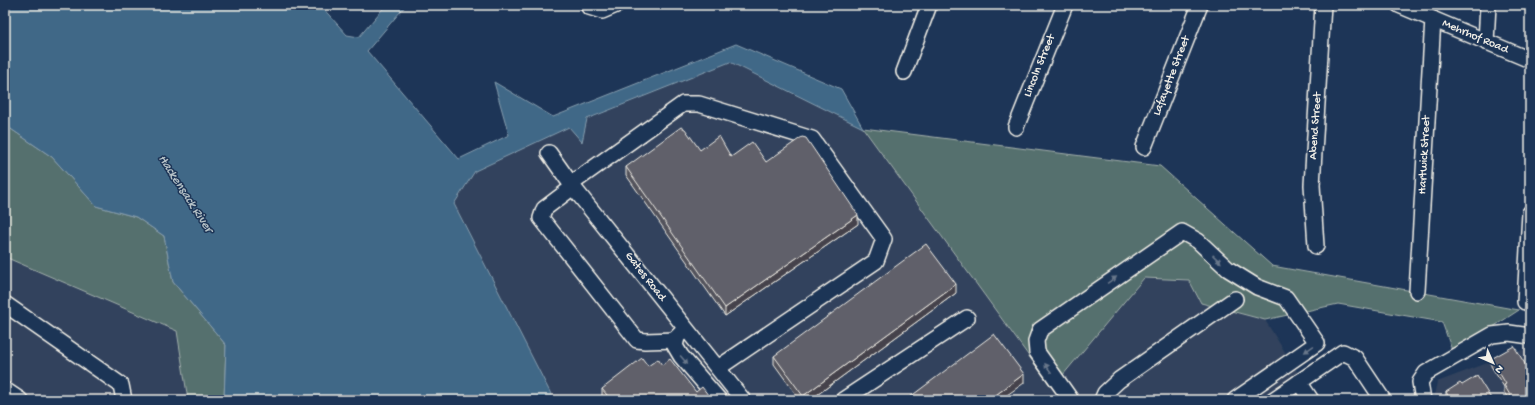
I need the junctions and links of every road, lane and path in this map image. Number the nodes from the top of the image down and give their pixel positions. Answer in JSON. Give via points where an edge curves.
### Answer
{"nodes":[{"id":1,"x":616,"y":5,"type":"edge"},
{"id":2,"x":929,"y":5,"type":"edge"},
{"id":3,"x":1065,"y":5,"type":"edge"},
{"id":4,"x":1200,"y":5,"type":"edge"},
{"id":5,"x":1323,"y":5,"type":"edge"},
{"id":6,"x":1399,"y":5,"type":"edge"},
{"id":7,"x":1488,"y":5,"type":"edge"},
{"id":8,"x":589,"y":7,"type":"dead end"},
{"id":9,"x":1433,"y":19,"type":"junction"},
{"id":10,"x":1486,"y":42,"type":"junction"},
{"id":11,"x":1530,"y":60,"type":"edge"},
{"id":12,"x":904,"y":72,"type":"dead end"},
{"id":13,"x":1016,"y":127,"type":"dead end"},
{"id":14,"x":1144,"y":147,"type":"dead end"},
{"id":15,"x":550,"y":153,"type":"dead end"},
{"id":16,"x":572,"y":185,"type":"junction"},
{"id":17,"x":1530,"y":213,"type":"edge"},
{"id":18,"x":1316,"y":246,"type":"dead end"},
{"id":19,"x":1417,"y":291,"type":"dead end"},
{"id":20,"x":1235,"y":299,"type":"dead end"},
{"id":21,"x":1525,"y":302,"type":"dead end"},
{"id":22,"x":5,"y":304,"type":"edge"},
{"id":23,"x":967,"y":318,"type":"dead end"},
{"id":24,"x":681,"y":334,"type":"junction"},
{"id":25,"x":1530,"y":336,"type":"edge"},
{"id":26,"x":718,"y":368,"type":"junction"},
{"id":27,"x":1299,"y":382,"type":"junction"},
{"id":28,"x":5,"y":390,"type":"edge"},
{"id":29,"x":20,"y":400,"type":"edge"},
{"id":30,"x":124,"y":400,"type":"edge"},
{"id":31,"x":719,"y":400,"type":"edge"},
{"id":32,"x":743,"y":400,"type":"edge"},
{"id":33,"x":842,"y":400,"type":"edge"},
{"id":34,"x":1071,"y":400,"type":"edge"},
{"id":35,"x":1102,"y":400,"type":"edge"},
{"id":36,"x":1235,"y":400,"type":"edge"},
{"id":37,"x":1273,"y":400,"type":"edge"},
{"id":38,"x":1311,"y":400,"type":"edge"},
{"id":39,"x":1383,"y":400,"type":"edge"},
{"id":40,"x":1423,"y":400,"type":"edge"}],
"edges":[{"from":1,"to":8,"type":"street","via":[[602,11]]},
{"from":2,"to":12,"type":"street"},
{"from":3,"to":13,"type":"street","name":"Lincoln Street"},
{"from":4,"to":14,"type":"street","name":"Lafayette Street"},
{"from":5,"to":18,"type":"street","name":"Abend Street","via":[[1312,185]]},
{"from":6,"to":9,"type":"street","name":"Mehrhof Road"},
{"from":7,"to":10,"type":"street"},
{"from":9,"to":10,"type":"street","name":"Mehrhof Road"},
{"from":9,"to":19,"type":"street","name":"Hartwick Street"},
{"from":10,"to":11,"type":"street","name":"Mehrhof Road"},
{"from":15,"to":16,"type":"street","name":"Gates Road"},
{"from":16,"to":24,"type":"street","name":"Gates Road"},
{"from":16,"to":24,"type":"street","via":[[544,209],[541,218],[637,340],[646,341]]},
{"from":16,"to":26,"type":"street","via":[[684,104],[699,104],[812,139],[884,239],[876,261]]},
{"from":17,"to":21,"type":"street"},
{"from":20,"to":35,"type":"street","via":[[1116,383],[1105,393]]},
{"from":22,"to":30,"type":"street","via":[[121,385]]},
{"from":23,"to":33,"type":"street"},
{"from":24,"to":26,"type":"street","name":"Gates Road"},
{"from":24,"to":31,"type":"street","one_way":true,"via":[[675,346]]},
{"from":25,"to":40,"type":"street","via":[[1509,333],[1492,335],[1426,373],[1420,382]]},
{"from":26,"to":32,"type":"street","name":"Gates Road"},
{"from":27,"to":37,"type":"street"},
{"from":27,"to":38,"type":"street"},
{"from":27,"to":39,"type":"street","via":[[1343,352],[1355,358]]},
{"from":28,"to":29,"type":"street"},
{"from":34,"to":36,"type":"street","one_way":true,"via":[[1037,352],[1036,341],[1040,330],[1182,232],[1198,241],[1228,269],[1257,287],[1286,298],[1317,343]]}]}
